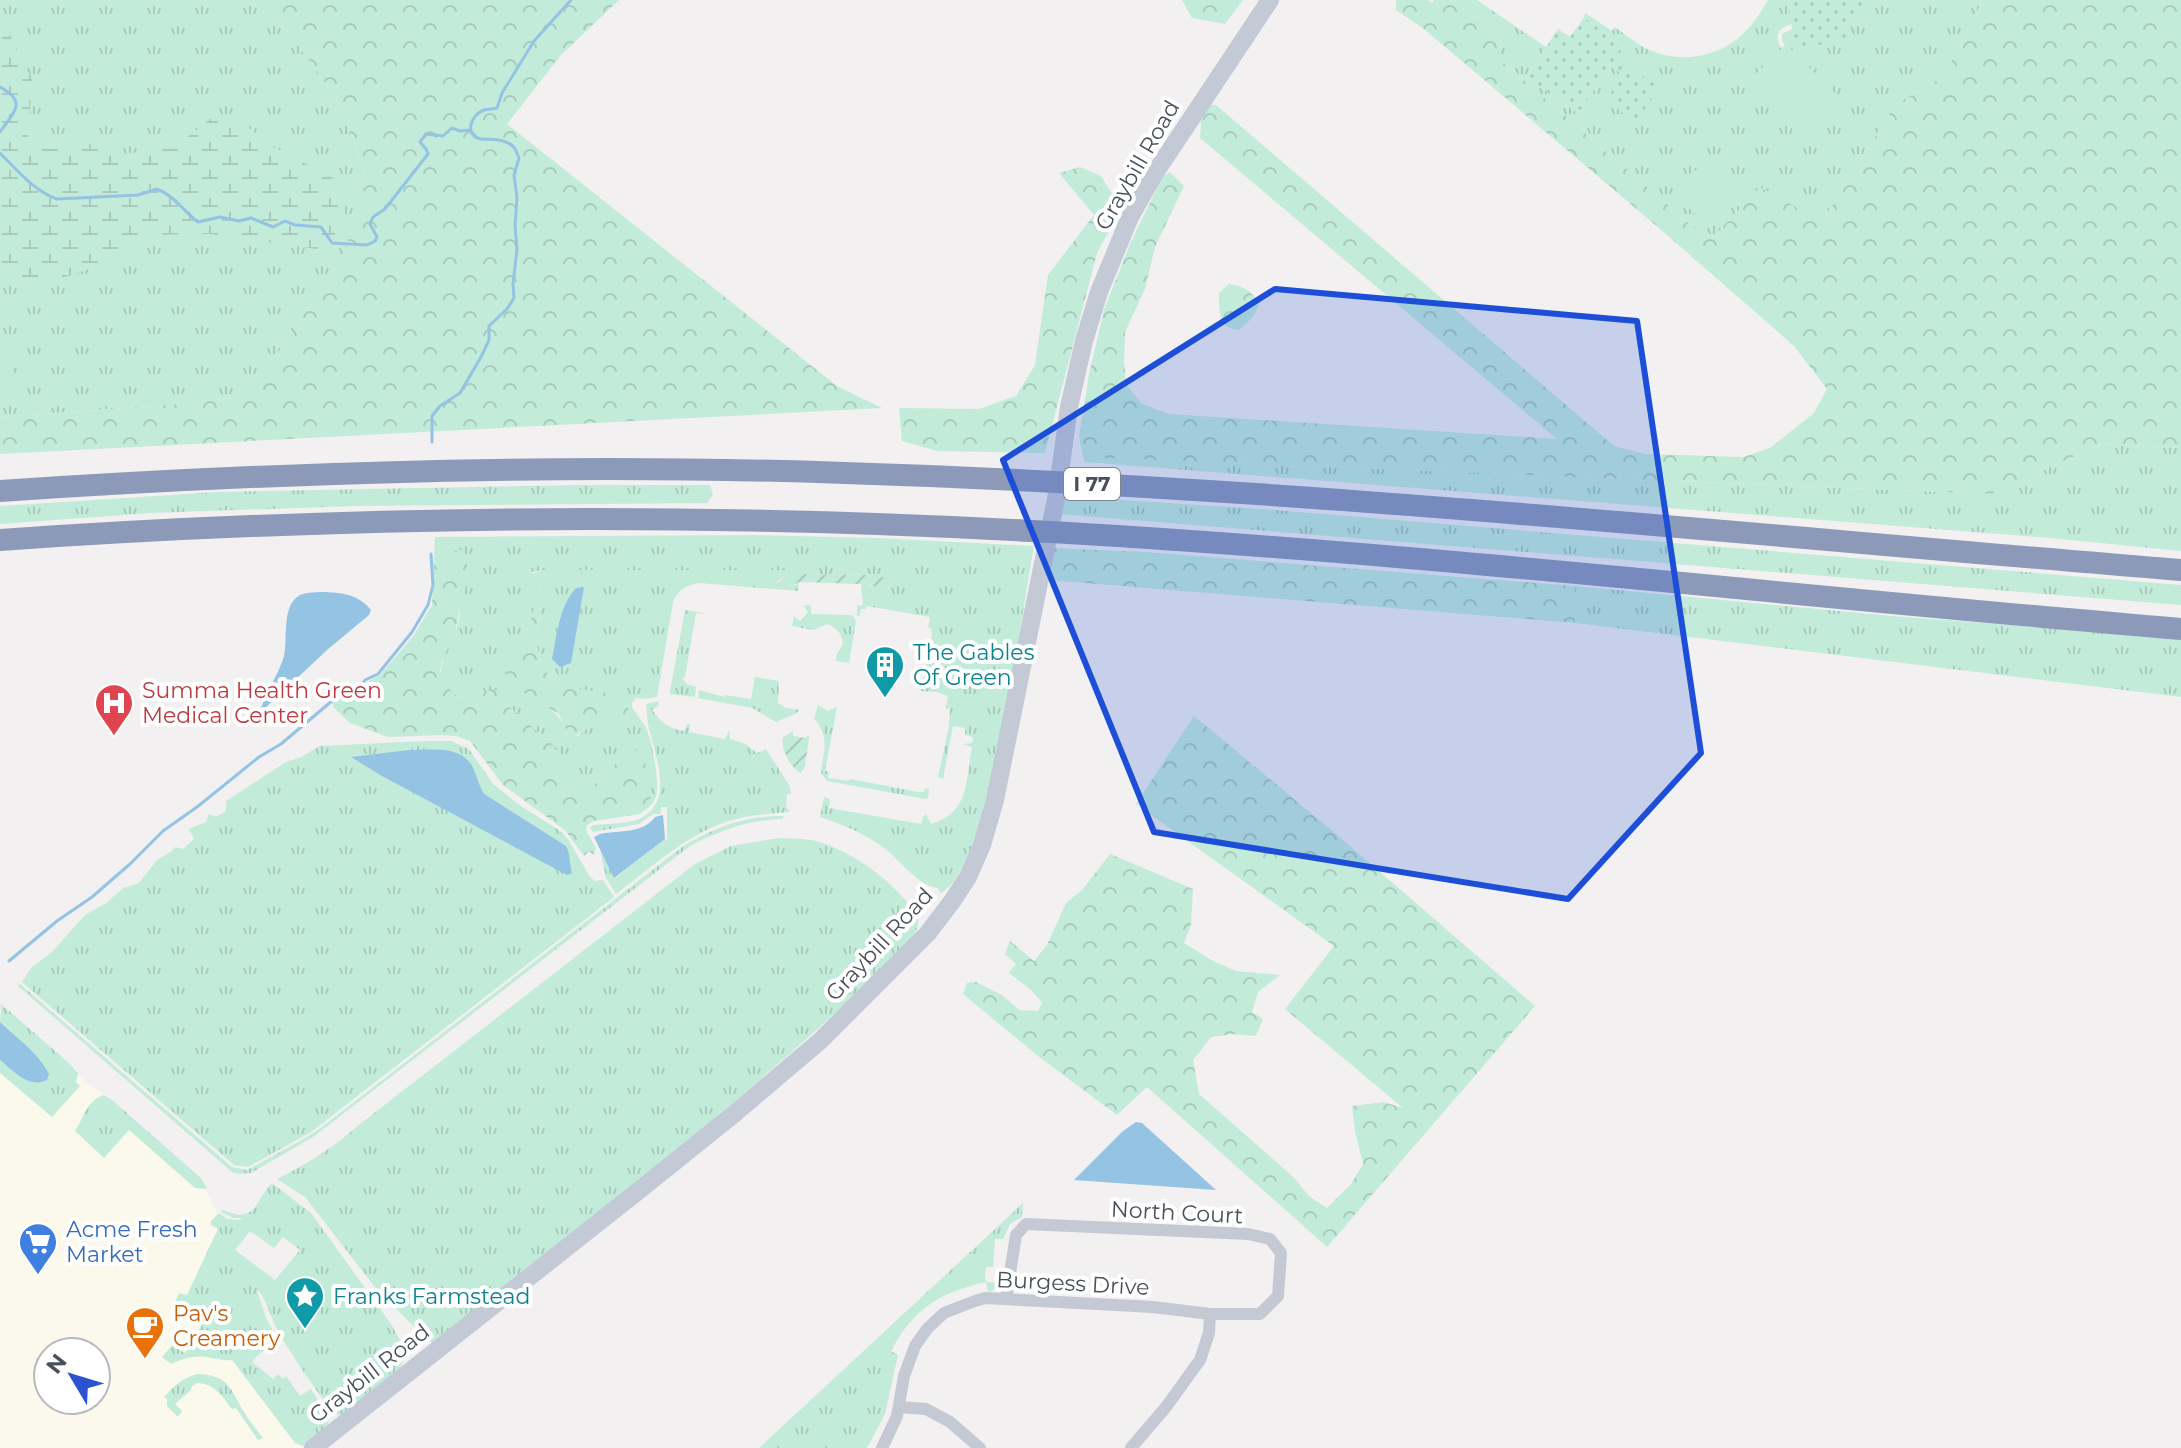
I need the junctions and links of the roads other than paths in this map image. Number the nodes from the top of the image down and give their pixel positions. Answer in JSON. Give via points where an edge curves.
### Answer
{"nodes":[{"id":1,"x":1270,"y":0,"type":"edge"},
{"id":2,"x":0,"y":491,"type":"edge"},
{"id":3,"x":3,"y":540,"type":"edge"},
{"id":4,"x":2181,"y":570,"type":"edge"},
{"id":5,"x":2181,"y":629,"type":"edge"},
{"id":6,"x":1006,"y":1299,"type":"junction"},
{"id":7,"x":1210,"y":1314,"type":"junction"},
{"id":8,"x":899,"y":1407,"type":"junction"},
{"id":9,"x":313,"y":1448,"type":"edge"},
{"id":10,"x":882,"y":1448,"type":"edge"},
{"id":11,"x":980,"y":1448,"type":"edge"},
{"id":12,"x":1131,"y":1448,"type":"edge"}],
"edges":[{"from":1,"to":9,"type":"street","name":"Graybill Road","via":[[1130,217],[1099,292],[1069,407],[1057,494],[995,800],[968,877],[928,933],[820,1041]]},
{"from":2,"to":4,"type":"highway","number":"I 77","via":[[421,471],[843,472],[1308,498]]},
{"from":3,"to":5,"type":"highway","via":[[480,520],[995,530],[1526,568]]},
{"from":6,"to":7,"type":"street","name":"Burgess Drive"},
{"from":6,"to":7,"type":"street","name":"North Court","via":[[1016,1235],[1026,1224],[1270,1239],[1281,1253],[1278,1296],[1260,1314]]},
{"from":6,"to":8,"type":"street","name":"Burgess Drive","via":[[975,1301],[944,1313],[927,1329],[904,1376]]},
{"from":7,"to":12,"type":"street","via":[[1200,1360]]},
{"from":8,"to":10,"type":"street","name":"Burgess Drive"},
{"from":8,"to":11,"type":"street","via":[[926,1409]]}]}
